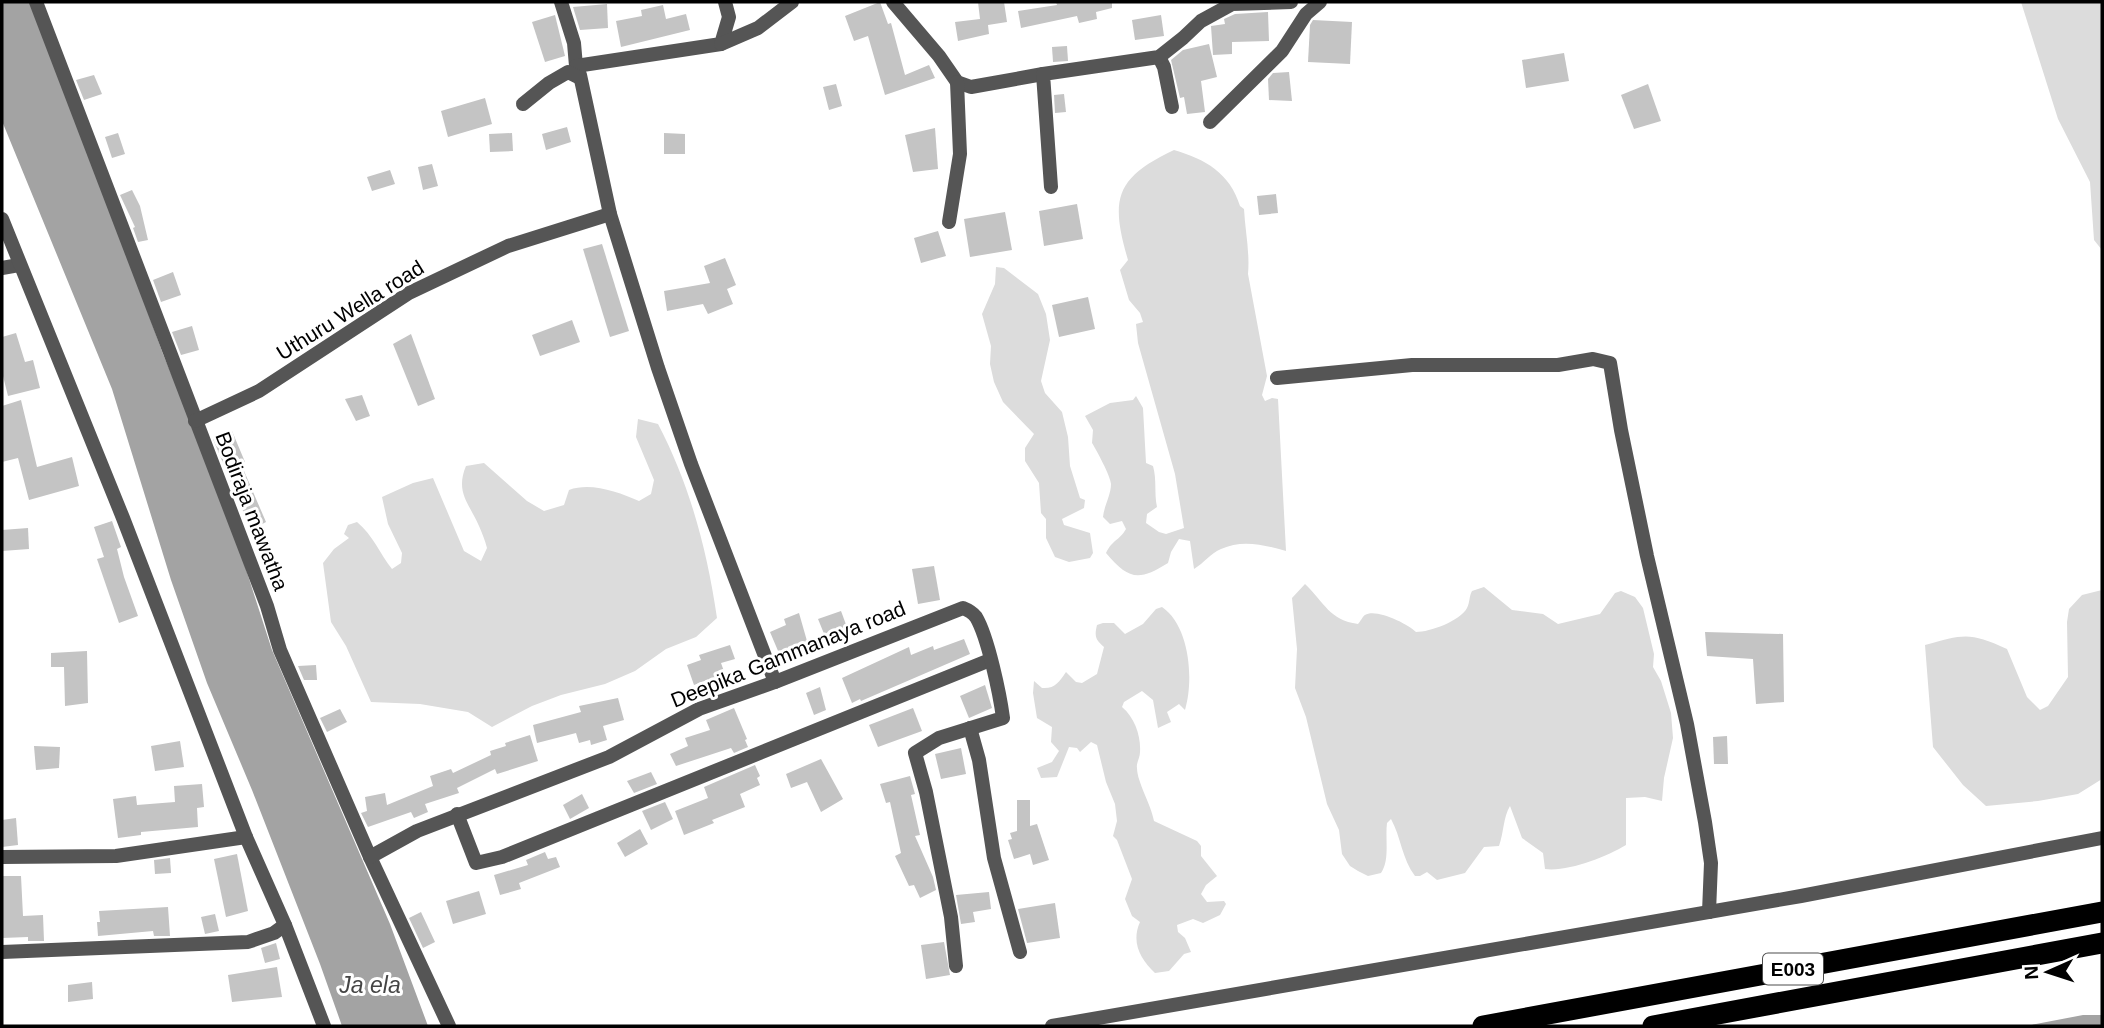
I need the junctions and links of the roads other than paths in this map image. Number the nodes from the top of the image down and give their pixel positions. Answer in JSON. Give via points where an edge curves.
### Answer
{"nodes":[{"id":1,"x":36,"y":2,"type":"edge"},
{"id":2,"x":561,"y":2,"type":"edge"},
{"id":3,"x":725,"y":2,"type":"edge"},
{"id":4,"x":792,"y":2,"type":"edge"},
{"id":5,"x":893,"y":2,"type":"edge"},
{"id":6,"x":1291,"y":2,"type":"edge"},
{"id":7,"x":1320,"y":2,"type":"edge"},
{"id":8,"x":722,"y":44,"type":"junction"},
{"id":9,"x":1159,"y":57,"type":"junction"},
{"id":10,"x":578,"y":72,"type":"junction"},
{"id":11,"x":1043,"y":74,"type":"junction"},
{"id":12,"x":957,"y":82,"type":"junction"},
{"id":13,"x":523,"y":104,"type":"dead end"},
{"id":14,"x":1172,"y":107,"type":"dead end"},
{"id":15,"x":1210,"y":122,"type":"dead end"},
{"id":16,"x":1051,"y":187,"type":"dead end"},
{"id":17,"x":610,"y":214,"type":"junction"},
{"id":18,"x":2,"y":219,"type":"edge"},
{"id":19,"x":949,"y":222,"type":"dead end"},
{"id":20,"x":19,"y":265,"type":"junction"},
{"id":21,"x":2,"y":268,"type":"edge"},
{"id":22,"x":1277,"y":379,"type":"dead end"},
{"id":23,"x":195,"y":421,"type":"junction"},
{"id":24,"x":990,"y":660,"type":"junction"},
{"id":25,"x":775,"y":682,"type":"junction"},
{"id":26,"x":970,"y":728,"type":"junction"},
{"id":27,"x":457,"y":814,"type":"junction"},
{"id":28,"x":246,"y":837,"type":"junction"},
{"id":29,"x":2102,"y":838,"type":"edge"},
{"id":30,"x":2,"y":857,"type":"edge"},
{"id":31,"x":370,"y":857,"type":"junction"},
{"id":32,"x":1709,"y":912,"type":"junction"},
{"id":33,"x":2102,"y":912,"type":"edge"},
{"id":34,"x":285,"y":925,"type":"junction"},
{"id":35,"x":2102,"y":943,"type":"edge"},
{"id":36,"x":1020,"y":951,"type":"dead end"},
{"id":37,"x":2,"y":952,"type":"edge"},
{"id":38,"x":956,"y":966,"type":"dead end"},
{"id":39,"x":324,"y":1026,"type":"edge"},
{"id":40,"x":449,"y":1026,"type":"edge"},
{"id":41,"x":1052,"y":1026,"type":"edge"},
{"id":42,"x":1483,"y":1026,"type":"edge"},
{"id":43,"x":1653,"y":1026,"type":"edge"}],
"edges":[{"from":1,"to":23,"type":"street","name":"Bodiraja mawatha"},
{"from":2,"to":10,"type":"street"},
{"from":3,"to":8,"type":"street","via":[[729,17]]},
{"from":4,"to":8,"type":"street","via":[[758,28]]},
{"from":5,"to":12,"type":"street"},
{"from":6,"to":9,"type":"street","via":[[1232,4],[1200,21]]},
{"from":7,"to":15,"type":"street","via":[[1306,14],[1282,51]]},
{"from":8,"to":10,"type":"street"},
{"from":9,"to":11,"type":"street"},
{"from":9,"to":14,"type":"street"},
{"from":10,"to":13,"type":"street","via":[[568,72],[549,83]]},
{"from":10,"to":17,"type":"street"},
{"from":11,"to":12,"type":"street","via":[[971,87]]},
{"from":11,"to":16,"type":"street"},
{"from":12,"to":19,"type":"street","via":[[960,154]]},
{"from":17,"to":23,"type":"street","name":"Uthuru Wella road","via":[[508,246],[409,293],[258,391]]},
{"from":17,"to":25,"type":"street","via":[[679,428]]},
{"from":18,"to":20,"type":"street"},
{"from":20,"to":21,"type":"street"},
{"from":20,"to":28,"type":"street"},
{"from":22,"to":32,"type":"street","via":[[1412,365],[1558,365],[1593,359],[1610,363],[1705,822],[1711,863]]},
{"from":23,"to":31,"type":"street","name":"Bodiraja mawatha","via":[[281,650]]},
{"from":24,"to":25,"type":"street","name":"Deepika Gammanaya road","via":[[975,615],[963,608]]},
{"from":24,"to":26,"type":"street","name":"Deepika Gammanaya road","via":[[1003,718]]},
{"from":24,"to":27,"type":"street","via":[[502,857],[476,863]]},
{"from":25,"to":27,"type":"street","name":"Deepika Gammanaya road","via":[[699,709],[609,757]]},
{"from":26,"to":36,"type":"street","via":[[994,858]]},
{"from":26,"to":38,"type":"street","name":"Deepika Gammanaya road","via":[[939,738],[915,753],[951,917]]},
{"from":27,"to":31,"type":"street","name":"Deepika Gammanaya road"},
{"from":28,"to":30,"type":"street","via":[[116,856]]},
{"from":28,"to":34,"type":"street"},
{"from":29,"to":32,"type":"street"},
{"from":31,"to":40,"type":"street","name":"Bodiraja mawatha"},
{"from":32,"to":41,"type":"street"},
{"from":33,"to":42,"type":"highway","number":"E003"},
{"from":34,"to":37,"type":"street","via":[[248,942]]},
{"from":34,"to":39,"type":"street"},
{"from":35,"to":43,"type":"highway","number":"E003"}]}
